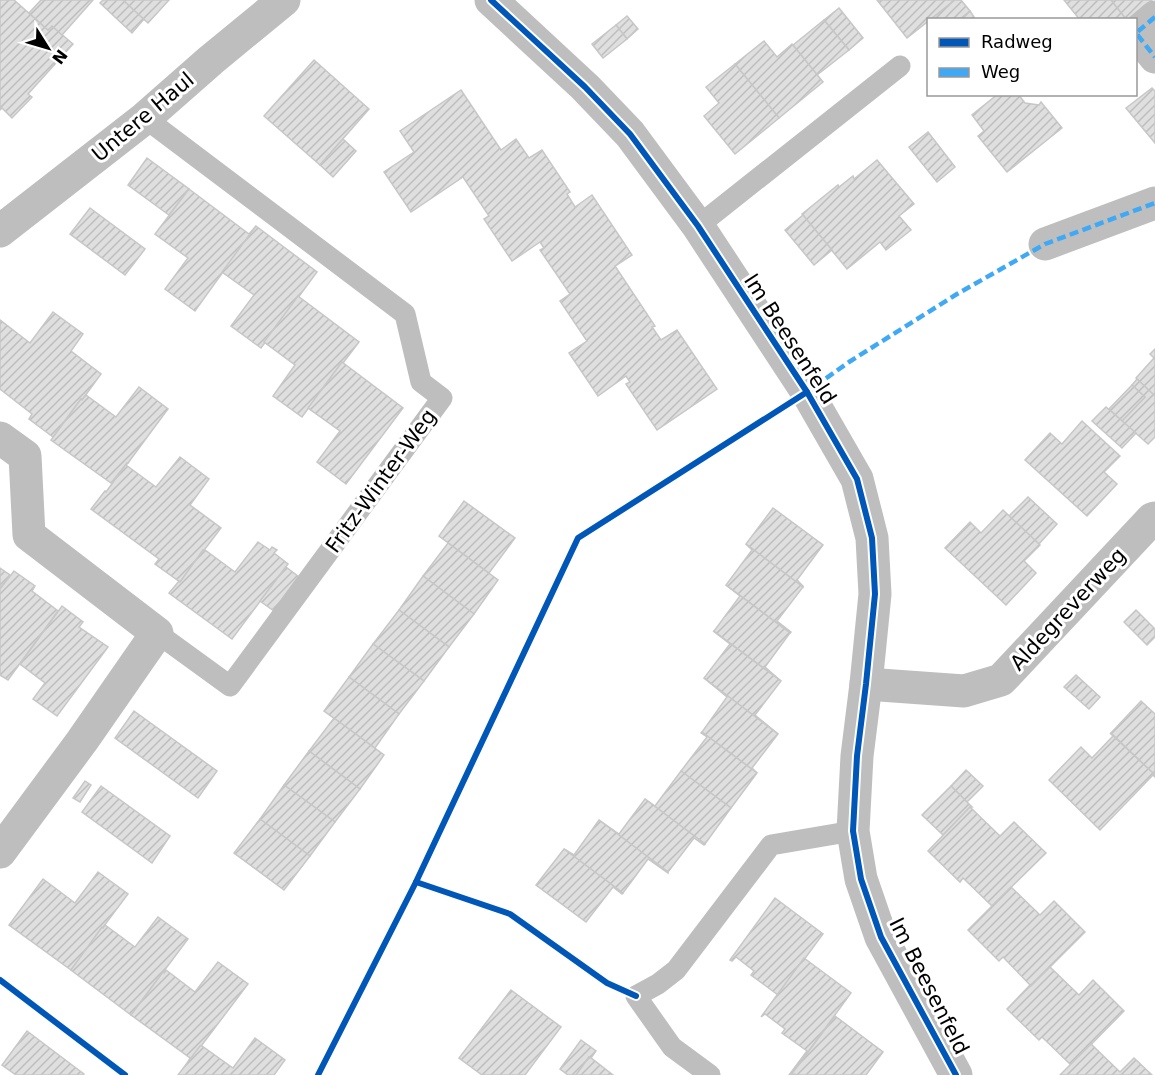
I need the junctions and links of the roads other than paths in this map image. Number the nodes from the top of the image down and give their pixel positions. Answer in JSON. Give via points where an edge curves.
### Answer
{"nodes":[{"id":1,"x":284,"y":0,"type":"edge"},
{"id":2,"x":491,"y":0,"type":"edge"},
{"id":3,"x":1155,"y":17,"type":"edge"},
{"id":4,"x":1137,"y":32,"type":"edge"},
{"id":5,"x":1137,"y":34,"type":"edge"},
{"id":6,"x":1155,"y":57,"type":"edge"},
{"id":7,"x":900,"y":66,"type":"dead end"},
{"id":8,"x":145,"y":118,"type":"junction"},
{"id":9,"x":1155,"y":203,"type":"edge"},
{"id":10,"x":698,"y":226,"type":"junction"},
{"id":11,"x":0,"y":231,"type":"edge"},
{"id":12,"x":1045,"y":244,"type":"dead end"},
{"id":13,"x":0,"y":438,"type":"edge"},
{"id":14,"x":1155,"y":518,"type":"edge"},
{"id":15,"x":157,"y":633,"type":"junction"},
{"id":16,"x":866,"y":684,"type":"junction"},
{"id":17,"x":853,"y":831,"type":"junction"},
{"id":18,"x":0,"y":852,"type":"edge"},
{"id":19,"x":711,"y":1075,"type":"edge"},
{"id":20,"x":956,"y":1075,"type":"edge"}],
"edges":[{"from":1,"to":8,"type":"street","name":"Untere Haul"},
{"from":2,"to":10,"type":"street","name":"Im Beesenfeld","via":[[630,134]]},
{"from":3,"to":4,"type":"street"},
{"from":5,"to":6,"type":"street"},
{"from":7,"to":10,"type":"lane"},
{"from":8,"to":11,"type":"street","name":"Untere Haul"},
{"from":8,"to":15,"type":"lane","name":"Fritz-Winter-Weg","via":[[405,314],[421,382],[442,398],[230,686]]},
{"from":9,"to":12,"type":"street"},
{"from":10,"to":16,"type":"street","name":"Im Beesenfeld","via":[[807,392],[857,479],[872,538],[874,594]]},
{"from":13,"to":15,"type":"street","name":"Fritz-Winter-Weg","via":[[25,456],[29,535]]},
{"from":14,"to":16,"type":"street","name":"Aldegreverweg","via":[[1001,680],[964,691]]},
{"from":15,"to":18,"type":"street"},
{"from":16,"to":17,"type":"street","name":"Im Beesenfeld"},
{"from":17,"to":19,"type":"lane","via":[[771,845],[676,970],[636,996],[672,1047]]},
{"from":17,"to":20,"type":"street","name":"Im Beesenfeld","via":[[861,879],[881,937]]}]}
